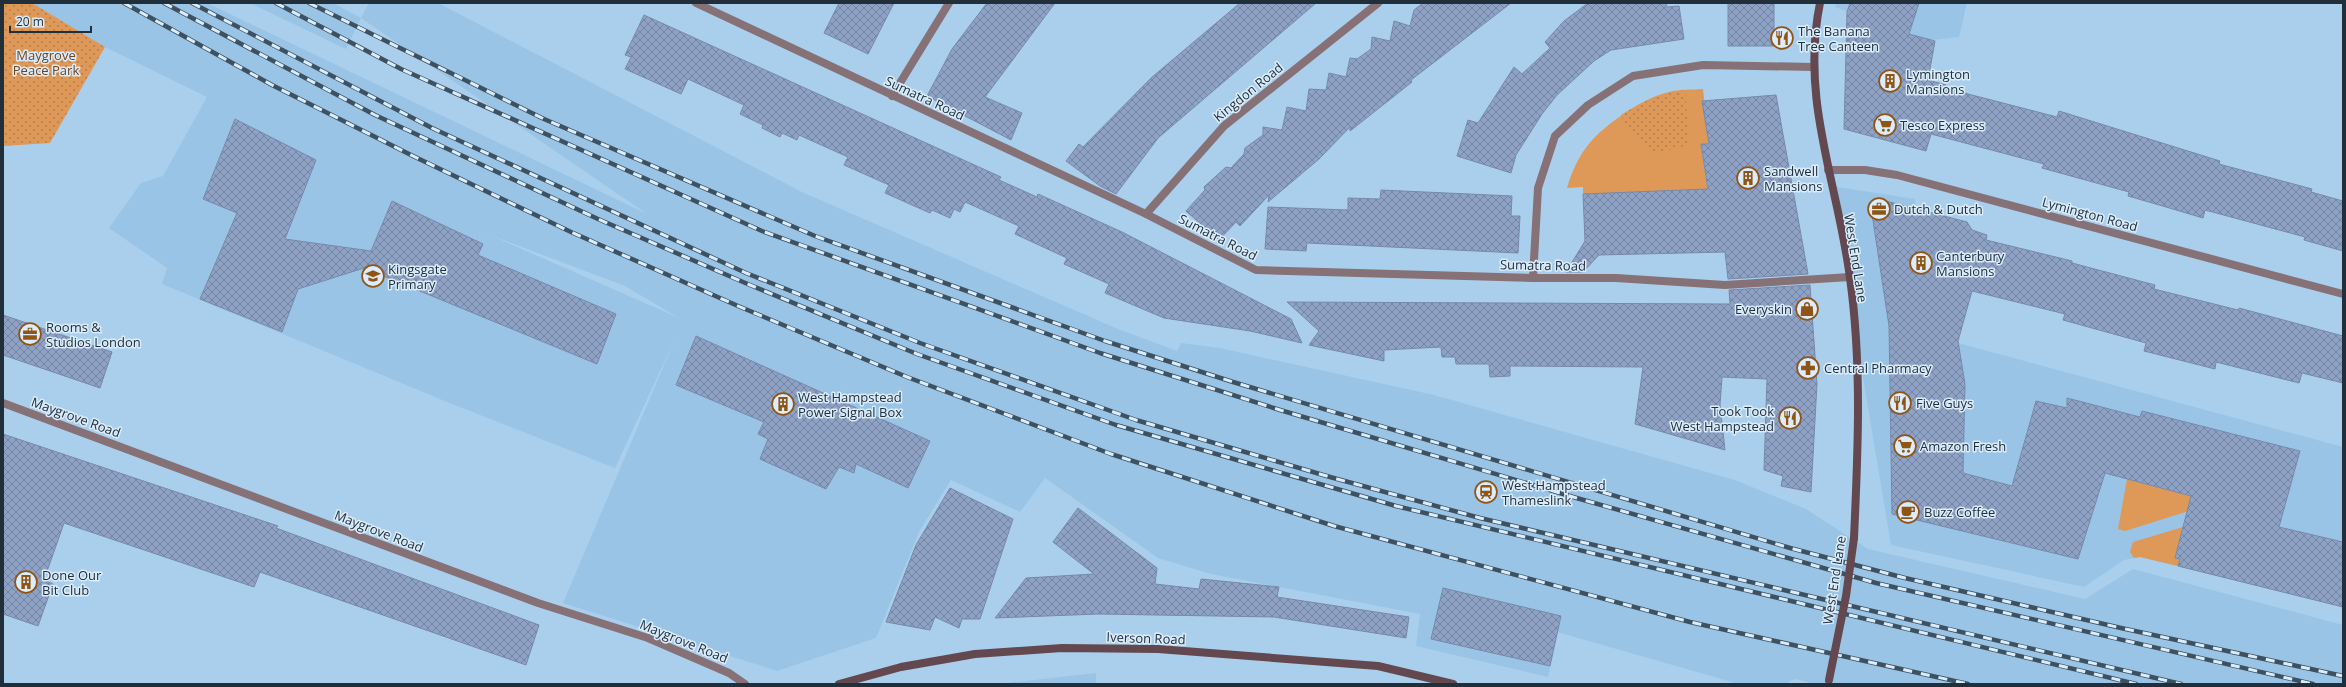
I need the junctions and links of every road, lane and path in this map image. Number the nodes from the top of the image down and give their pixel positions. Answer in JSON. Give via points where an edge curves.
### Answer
{"nodes":[{"id":1,"x":696,"y":3,"type":"edge"},
{"id":2,"x":949,"y":3,"type":"edge"},
{"id":3,"x":1378,"y":3,"type":"edge"},
{"id":4,"x":1820,"y":3,"type":"edge"},
{"id":5,"x":1813,"y":67,"type":"junction"},
{"id":6,"x":892,"y":96,"type":"junction"},
{"id":7,"x":1828,"y":170,"type":"junction"},
{"id":8,"x":1146,"y":214,"type":"junction"},
{"id":9,"x":1850,"y":277,"type":"junction"},
{"id":10,"x":1533,"y":278,"type":"junction"},
{"id":11,"x":2343,"y":294,"type":"edge"},
{"id":12,"x":3,"y":403,"type":"edge"},
{"id":13,"x":1828,"y":682,"type":"edge"},
{"id":14,"x":745,"y":684,"type":"edge"},
{"id":15,"x":839,"y":684,"type":"edge"},
{"id":16,"x":1453,"y":684,"type":"edge"}],
"edges":[{"from":1,"to":6,"type":"street","name":"Sumatra Road"},
{"from":2,"to":6,"type":"street"},
{"from":3,"to":8,"type":"street","name":"Kingdon Road","via":[[1224,126]]},
{"from":4,"to":5,"type":"main road","name":"West End Lane"},
{"from":5,"to":7,"type":"main road","name":"West End Lane","via":[[1815,102]]},
{"from":5,"to":10,"type":"street","via":[[1703,65],[1634,76],[1588,106],[1555,136],[1538,188]]},
{"from":6,"to":8,"type":"street","name":"Sumatra Road"},
{"from":7,"to":9,"type":"main road","name":"West End Lane"},
{"from":7,"to":11,"type":"street","name":"Lymington Road","via":[[1866,170],[1897,175]]},
{"from":8,"to":10,"type":"street","name":"Sumatra Road","via":[[1256,270]]},
{"from":9,"to":10,"type":"street","name":"Sumatra Road","via":[[1725,284],[1616,278]]},
{"from":9,"to":13,"type":"main road","name":"West End Lane","bridge":true,"via":[[1858,377],[1854,538],[1846,596]]},
{"from":12,"to":14,"type":"street","name":"Maygrove Road","via":[[538,603],[648,638],[730,673]]},
{"from":15,"to":16,"type":"main road","name":"Iverson Road","via":[[901,667],[975,654],[1062,648],[1158,649],[1378,666]]}]}
